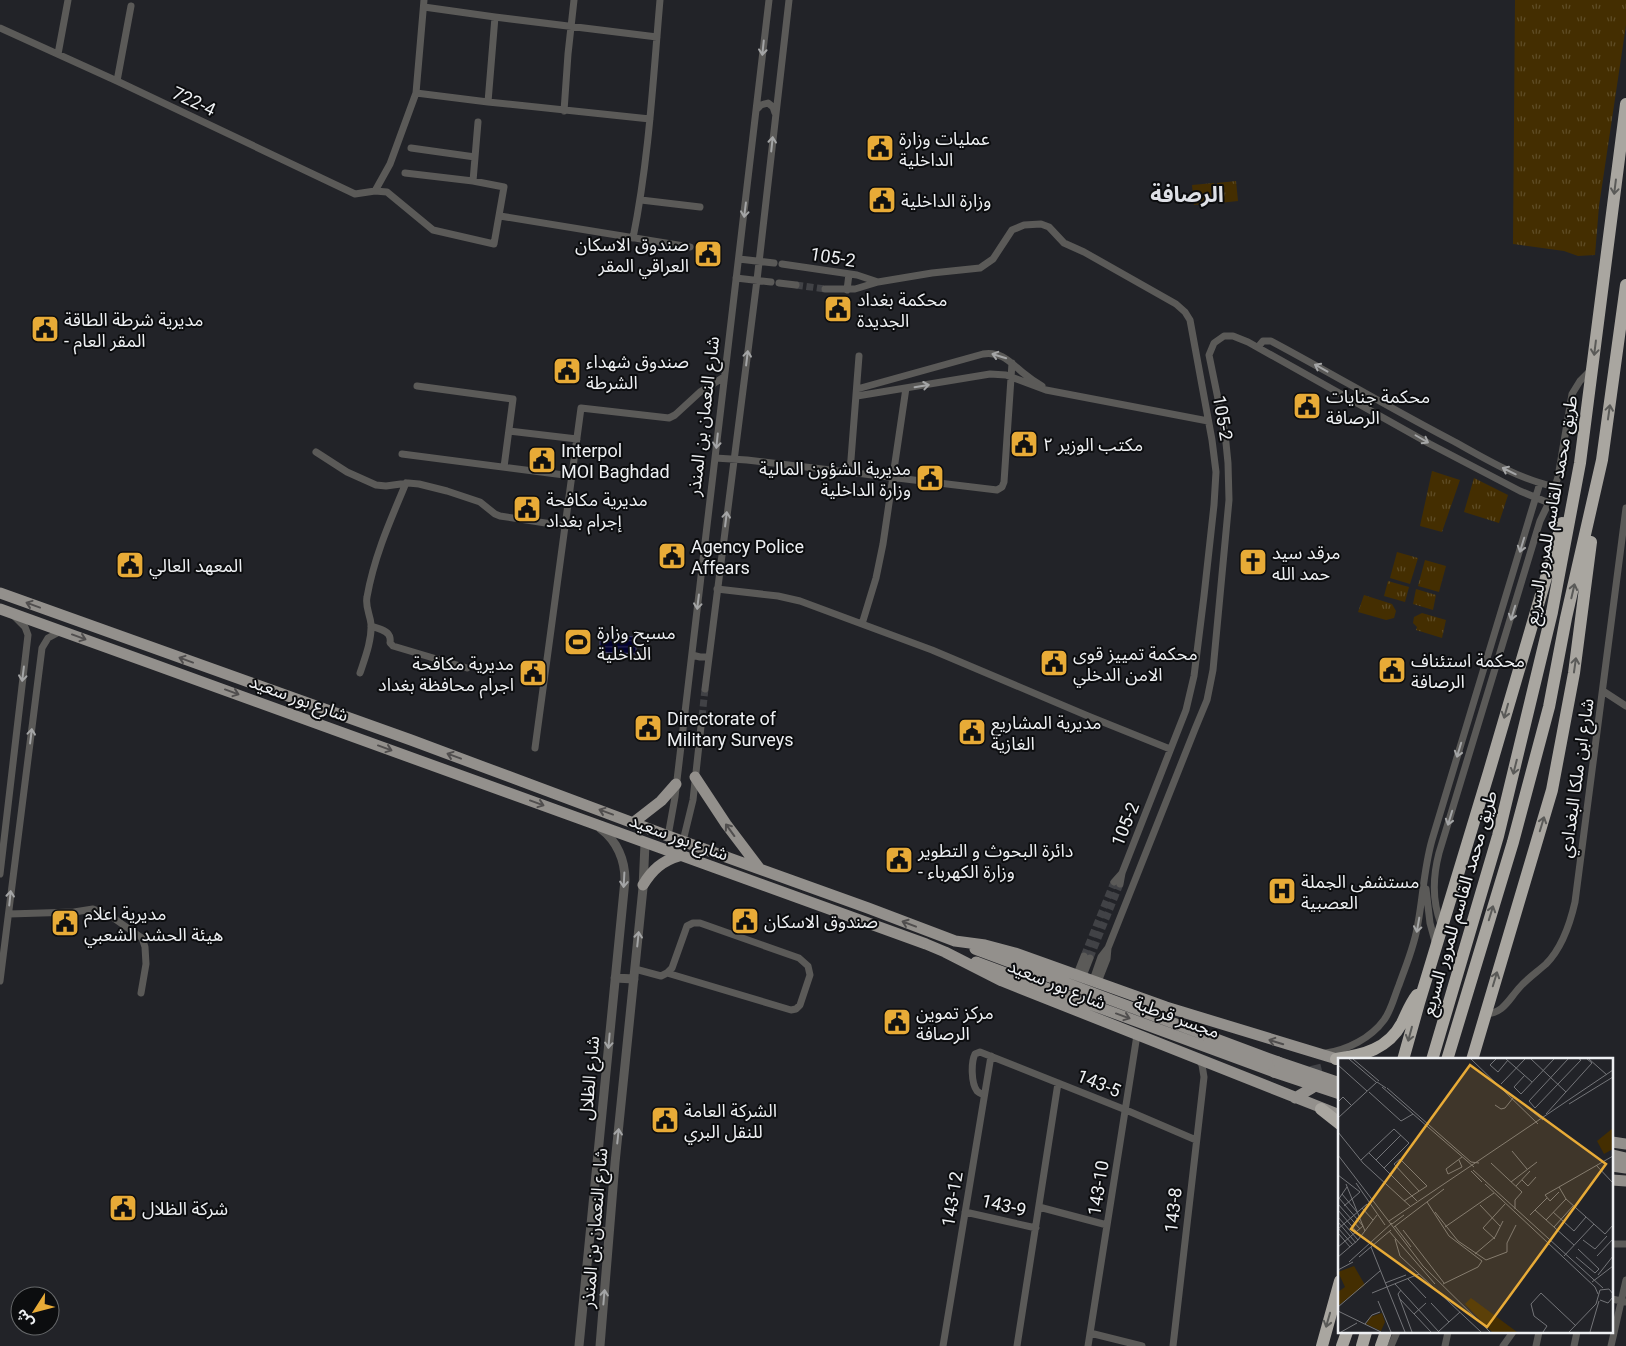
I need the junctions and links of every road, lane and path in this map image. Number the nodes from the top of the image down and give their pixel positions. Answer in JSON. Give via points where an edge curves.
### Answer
{"nodes":[{"id":1,"x":68,"y":0,"type":"edge"},
{"id":2,"x":574,"y":0,"type":"edge"},
{"id":3,"x":660,"y":0,"type":"edge"},
{"id":4,"x":769,"y":0,"type":"edge"},
{"id":5,"x":789,"y":0,"type":"edge"},
{"id":6,"x":424,"y":3,"type":"edge"},
{"id":7,"x":132,"y":6,"type":"dead end"},
{"id":8,"x":495,"y":17,"type":"junction"},
{"id":9,"x":570,"y":27,"type":"junction"},
{"id":10,"x":0,"y":28,"type":"edge"},
{"id":11,"x":657,"y":37,"type":"junction"},
{"id":12,"x":58,"y":54,"type":"junction"},
{"id":13,"x":117,"y":81,"type":"junction"},
{"id":14,"x":416,"y":93,"type":"junction"},
{"id":15,"x":488,"y":102,"type":"junction"},
{"id":16,"x":1626,"y":104,"type":"edge"},
{"id":17,"x":757,"y":109,"type":"junction"},
{"id":18,"x":564,"y":111,"type":"junction"},
{"id":19,"x":775,"y":114,"type":"junction"},
{"id":20,"x":650,"y":119,"type":"junction"},
{"id":21,"x":478,"y":122,"type":"dead end"},
{"id":22,"x":411,"y":148,"type":"dead end"},
{"id":23,"x":475,"y":157,"type":"junction"},
{"id":24,"x":405,"y":173,"type":"dead end"},
{"id":25,"x":473,"y":181,"type":"junction"},
{"id":26,"x":375,"y":191,"type":"junction"},
{"id":27,"x":641,"y":200,"type":"junction"},
{"id":28,"x":700,"y":207,"type":"dead end"},
{"id":29,"x":500,"y":216,"type":"junction"},
{"id":30,"x":633,"y":238,"type":"junction"},
{"id":31,"x":690,"y":247,"type":"dead end"},
{"id":32,"x":739,"y":259,"type":"junction"},
{"id":33,"x":758,"y":262,"type":"junction"},
{"id":34,"x":849,"y":274,"type":"junction"},
{"id":35,"x":736,"y":278,"type":"junction"},
{"id":36,"x":756,"y":280,"type":"junction"},
{"id":37,"x":772,"y":282,"type":"dead end"},
{"id":38,"x":878,"y":282,"type":"junction"},
{"id":39,"x":780,"y":283,"type":"dead end"},
{"id":40,"x":796,"y":285,"type":"tunnel mouth"},
{"id":41,"x":1626,"y":285,"type":"edge"},
{"id":42,"x":824,"y":289,"type":"tunnel mouth"},
{"id":43,"x":847,"y":290,"type":"junction"},
{"id":44,"x":1258,"y":347,"type":"junction"},
{"id":45,"x":859,"y":356,"type":"dead end"},
{"id":46,"x":1012,"y":363,"type":"junction"},
{"id":47,"x":1592,"y":370,"type":"junction"},
{"id":48,"x":1011,"y":376,"type":"junction"},
{"id":49,"x":724,"y":377,"type":"junction"},
{"id":50,"x":417,"y":386,"type":"dead end"},
{"id":51,"x":906,"y":388,"type":"junction"},
{"id":52,"x":1054,"y":391,"type":"junction"},
{"id":53,"x":857,"y":393,"type":"junction"},
{"id":54,"x":1388,"y":406,"type":"junction"},
{"id":55,"x":1383,"y":416,"type":"junction"},
{"id":56,"x":1208,"y":421,"type":"junction"},
{"id":57,"x":509,"y":431,"type":"junction"},
{"id":58,"x":577,"y":439,"type":"junction"},
{"id":59,"x":316,"y":452,"type":"dead end"},
{"id":60,"x":402,"y":454,"type":"dead end"},
{"id":61,"x":715,"y":458,"type":"junction"},
{"id":62,"x":734,"y":459,"type":"junction"},
{"id":63,"x":1602,"y":460,"type":"junction"},
{"id":64,"x":1580,"y":463,"type":"junction"},
{"id":65,"x":504,"y":467,"type":"junction"},
{"id":66,"x":850,"y":472,"type":"junction"},
{"id":67,"x":572,"y":476,"type":"junction"},
{"id":68,"x":893,"y":478,"type":"junction"},
{"id":69,"x":1525,"y":478,"type":"junction"},
{"id":70,"x":406,"y":483,"type":"junction"},
{"id":71,"x":1540,"y":484,"type":"junction"},
{"id":72,"x":1555,"y":487,"type":"junction"},
{"id":73,"x":1520,"y":491,"type":"junction"},
{"id":74,"x":1536,"y":498,"type":"junction"},
{"id":75,"x":1549,"y":503,"type":"junction"},
{"id":76,"x":1626,"y":508,"type":"edge"},
{"id":77,"x":565,"y":526,"type":"junction"},
{"id":78,"x":718,"y":589,"type":"junction"},
{"id":79,"x":0,"y":592,"type":"edge"},
{"id":80,"x":0,"y":609,"type":"edge"},
{"id":81,"x":12,"y":614,"type":"junction"},
{"id":82,"x":862,"y":624,"type":"junction"},
{"id":83,"x":371,"y":626,"type":"junction"},
{"id":84,"x":62,"y":631,"type":"junction"},
{"id":85,"x":692,"y":655,"type":"junction"},
{"id":86,"x":709,"y":657,"type":"junction"},
{"id":87,"x":467,"y":668,"type":"dead end"},
{"id":88,"x":360,"y":673,"type":"dead end"},
{"id":89,"x":705,"y":689,"type":"tunnel mouth"},
{"id":90,"x":1603,"y":691,"type":"junction"},
{"id":91,"x":1626,"y":706,"type":"edge"},
{"id":92,"x":702,"y":717,"type":"tunnel mouth"},
{"id":93,"x":535,"y":748,"type":"dead end"},
{"id":94,"x":1170,"y":749,"type":"junction"},
{"id":95,"x":695,"y":777,"type":"junction"},
{"id":96,"x":676,"y":784,"type":"junction"},
{"id":97,"x":634,"y":822,"type":"junction"},
{"id":98,"x":595,"y":824,"type":"junction"},
{"id":99,"x":668,"y":836,"type":"junction"},
{"id":100,"x":683,"y":841,"type":"junction"},
{"id":101,"x":645,"y":844,"type":"junction"},
{"id":102,"x":679,"y":856,"type":"junction"},
{"id":103,"x":2,"y":860,"type":"junction"},
{"id":104,"x":14,"y":861,"type":"junction"},
{"id":105,"x":760,"y":869,"type":"junction"},
{"id":106,"x":0,"y":874,"type":"edge"},
{"id":107,"x":1424,"y":874,"type":"junction"},
{"id":108,"x":1117,"y":883,"type":"tunnel mouth"},
{"id":109,"x":643,"y":885,"type":"junction"},
{"id":110,"x":9,"y":914,"type":"junction"},
{"id":111,"x":1442,"y":926,"type":"junction"},
{"id":112,"x":955,"y":941,"type":"junction"},
{"id":113,"x":1436,"y":946,"type":"junction"},
{"id":114,"x":945,"y":952,"type":"junction"},
{"id":115,"x":1087,"y":957,"type":"tunnel mouth"},
{"id":116,"x":634,"y":974,"type":"junction"},
{"id":117,"x":667,"y":974,"type":"junction"},
{"id":118,"x":615,"y":978,"type":"junction"},
{"id":119,"x":1088,"y":978,"type":"junction"},
{"id":120,"x":0,"y":981,"type":"edge"},
{"id":121,"x":1424,"y":988,"type":"junction"},
{"id":122,"x":141,"y":994,"type":"dead end"},
{"id":123,"x":1485,"y":1014,"type":"junction"},
{"id":124,"x":1137,"y":1035,"type":"junction"},
{"id":125,"x":990,"y":1056,"type":"junction"},
{"id":126,"x":1475,"y":1056,"type":"edge"},
{"id":127,"x":1347,"y":1058,"type":"edge"},
{"id":128,"x":1404,"y":1058,"type":"edge"},
{"id":129,"x":1433,"y":1058,"type":"edge"},
{"id":130,"x":1447,"y":1058,"type":"edge"},
{"id":131,"x":1316,"y":1059,"type":"junction"},
{"id":132,"x":1199,"y":1060,"type":"junction"},
{"id":133,"x":1338,"y":1060,"type":"edge"},
{"id":134,"x":1216,"y":1067,"type":"junction"},
{"id":135,"x":1276,"y":1067,"type":"junction"},
{"id":136,"x":1204,"y":1077,"type":"junction"},
{"id":137,"x":1058,"y":1083,"type":"junction"},
{"id":138,"x":1338,"y":1083,"type":"edge"},
{"id":139,"x":1312,"y":1088,"type":"dead end"},
{"id":140,"x":1338,"y":1093,"type":"edge"},
{"id":141,"x":984,"y":1095,"type":"junction"},
{"id":142,"x":1294,"y":1098,"type":"junction"},
{"id":143,"x":1321,"y":1109,"type":"junction"},
{"id":144,"x":1126,"y":1110,"type":"junction"},
{"id":145,"x":1338,"y":1114,"type":"edge"},
{"id":146,"x":1338,"y":1122,"type":"edge"},
{"id":147,"x":1196,"y":1140,"type":"junction"},
{"id":148,"x":598,"y":1161,"type":"junction"},
{"id":149,"x":615,"y":1163,"type":"junction"},
{"id":150,"x":1039,"y":1207,"type":"junction"},
{"id":151,"x":965,"y":1212,"type":"junction"},
{"id":152,"x":1108,"y":1226,"type":"junction"},
{"id":153,"x":1036,"y":1228,"type":"junction"},
{"id":154,"x":591,"y":1230,"type":"junction"},
{"id":155,"x":609,"y":1232,"type":"junction"},
{"id":156,"x":1626,"y":1280,"type":"edge"},
{"id":157,"x":1338,"y":1288,"type":"edge"},
{"id":158,"x":1624,"y":1301,"type":"edge"},
{"id":159,"x":1090,"y":1333,"type":"junction"},
{"id":160,"x":1346,"y":1334,"type":"edge"},
{"id":161,"x":1385,"y":1334,"type":"edge"},
{"id":162,"x":1395,"y":1334,"type":"edge"},
{"id":163,"x":1509,"y":1334,"type":"edge"},
{"id":164,"x":579,"y":1346,"type":"edge"},
{"id":165,"x":600,"y":1346,"type":"edge"},
{"id":166,"x":943,"y":1346,"type":"edge"},
{"id":167,"x":1017,"y":1346,"type":"edge"},
{"id":168,"x":1088,"y":1346,"type":"edge"},
{"id":169,"x":1142,"y":1346,"type":"edge"},
{"id":170,"x":1173,"y":1346,"type":"edge"},
{"id":171,"x":1322,"y":1346,"type":"edge"},
{"id":172,"x":1342,"y":1346,"type":"edge"},
{"id":173,"x":1381,"y":1346,"type":"edge"},
{"id":174,"x":1391,"y":1346,"type":"edge"},
{"id":175,"x":1503,"y":1346,"type":"edge"},
{"id":176,"x":1611,"y":1346,"type":"edge"}],
"edges":[{"from":1,"to":12,"type":"street"},
{"from":2,"to":9,"type":"street"},
{"from":3,"to":11,"type":"street"},
{"from":4,"to":17,"type":"street","name":"شارع النعمان بن المنذر","one_way":true},
{"from":5,"to":19,"type":"street","name":"شارع النعمان بن المنذر"},
{"from":6,"to":8,"type":"street"},
{"from":6,"to":14,"type":"street"},
{"from":7,"to":13,"type":"street"},
{"from":8,"to":9,"type":"street"},
{"from":8,"to":15,"type":"street"},
{"from":9,"to":11,"type":"street"},
{"from":9,"to":18,"type":"street"},
{"from":10,"to":12,"type":"street","name":"722-4"},
{"from":11,"to":20,"type":"street"},
{"from":12,"to":13,"type":"street","name":"722-4"},
{"from":13,"to":26,"type":"street","name":"722-4","via":[[355,194]]},
{"from":14,"to":15,"type":"street"},
{"from":14,"to":26,"type":"street","via":[[390,164]]},
{"from":15,"to":18,"type":"street"},
{"from":16,"to":47,"type":"highway","name":"طريق محمد القاسم للمرور السريع","one_way":true},
{"from":17,"to":19,"type":"street","via":[[768,103]]},
{"from":17,"to":32,"type":"street","name":"شارع النعمان بن المنذر","one_way":true},
{"from":18,"to":20,"type":"street"},
{"from":33,"to":19,"type":"street","name":"شارع النعمان بن المنذر","one_way":true},
{"from":20,"to":27,"type":"street"},
{"from":21,"to":23,"type":"street"},
{"from":22,"to":23,"type":"street"},
{"from":23,"to":25,"type":"street"},
{"from":24,"to":25,"type":"street"},
{"from":25,"to":29,"type":"street","via":[[504,187]]},
{"from":26,"to":29,"type":"street","via":[[387,192],[433,230],[494,244]]},
{"from":27,"to":28,"type":"street"},
{"from":27,"to":30,"type":"street"},
{"from":29,"to":30,"type":"street"},
{"from":30,"to":31,"type":"street"},
{"from":32,"to":33,"type":"street","name":"105-2"},
{"from":32,"to":35,"type":"street","name":"شارع النعمان بن المنذر"},
{"from":33,"to":34,"type":"street","name":"105-2"},
{"from":33,"to":36,"type":"street","name":"شارع النعمان بن المنذر"},
{"from":34,"to":38,"type":"street","name":"105-2"},
{"from":34,"to":43,"type":"street"},
{"from":35,"to":36,"type":"street"},
{"from":35,"to":49,"type":"street","name":"شارع النعمان بن المنذر"},
{"from":36,"to":37,"type":"street"},
{"from":62,"to":36,"type":"street","name":"شارع النعمان بن المنذر","one_way":true},
{"from":38,"to":43,"type":"street","name":"105-2"},
{"from":38,"to":56,"type":"street","name":"105-2","via":[[980,268],[993,260],[1012,230],[1024,225],[1045,225],[1064,243],[1165,297],[1185,312],[1192,329]]},
{"from":39,"to":40,"type":"street","name":"105-2"},
{"from":63,"to":41,"type":"highway","name":"طريق محمد القاسم للمرور السريع","one_way":true},
{"from":42,"to":43,"type":"street","name":"105-2"},
{"from":54,"to":44,"type":"street","one_way":true,"via":[[1271,341],[1263,341]]},
{"from":44,"to":55,"type":"street"},
{"from":44,"to":119,"type":"street","via":[[1228,335],[1217,340],[1209,350],[1225,433],[1229,481],[1222,593],[1212,680],[1207,700],[1108,948],[1107,959]]},
{"from":45,"to":53,"type":"street"},
{"from":46,"to":48,"type":"street"},
{"from":46,"to":52,"type":"street"},
{"from":46,"to":53,"type":"street","one_way":true,"via":[[1001,355],[988,353]]},
{"from":47,"to":64,"type":"highway","name":"طريق محمد القاسم للمرور السريع"},
{"from":47,"to":72,"type":"street","via":[[1572,394]]},
{"from":51,"to":48,"type":"street","one_way":true,"via":[[990,374]]},
{"from":48,"to":52,"type":"street"},
{"from":48,"to":68,"type":"street","via":[[1002,487],[994,491]]},
{"from":49,"to":58,"type":"street","via":[[669,418],[581,408]]},
{"from":49,"to":61,"type":"street","name":"شارع النعمان بن المنذر","one_way":true},
{"from":50,"to":57,"type":"street","via":[[513,399]]},
{"from":51,"to":53,"type":"street"},
{"from":51,"to":68,"type":"street"},
{"from":52,"to":56,"type":"street"},
{"from":53,"to":66,"type":"street"},
{"from":54,"to":55,"type":"street"},
{"from":69,"to":54,"type":"street","one_way":true},
{"from":55,"to":73,"type":"street","one_way":true},
{"from":56,"to":94,"type":"street","name":"105-2","via":[[1216,483],[1204,596],[1192,687]]},
{"from":57,"to":58,"type":"street"},
{"from":57,"to":65,"type":"street"},
{"from":58,"to":67,"type":"street"},
{"from":59,"to":70,"type":"street","via":[[347,472],[376,485]]},
{"from":60,"to":65,"type":"street"},
{"from":61,"to":62,"type":"street"},
{"from":61,"to":85,"type":"street","name":"شارع النعمان بن المنذر","one_way":true},
{"from":62,"to":66,"type":"street"},
{"from":78,"to":62,"type":"street","name":"شارع النعمان بن المنذر","one_way":true},
{"from":123,"to":63,"type":"highway","one_way":true,"via":[[1552,790],[1574,673]]},
{"from":130,"to":63,"type":"highway","name":"طريق محمد القاسم للمرور السريع","one_way":true,"via":[[1513,842],[1549,707]]},
{"from":64,"to":111,"type":"highway","one_way":true},
{"from":64,"to":129,"type":"highway","name":"طريق محمد القاسم للمرور السريع","one_way":true,"via":[[1531,703],[1498,836]]},
{"from":65,"to":67,"type":"street"},
{"from":66,"to":68,"type":"street"},
{"from":67,"to":77,"type":"street"},
{"from":68,"to":82,"type":"street","via":[[880,561]]},
{"from":69,"to":71,"type":"street"},
{"from":69,"to":73,"type":"street"},
{"from":70,"to":77,"type":"street","via":[[448,491],[480,502],[500,516]]},
{"from":70,"to":83,"type":"street","via":[[382,540],[368,592],[366,606]]},
{"from":71,"to":72,"type":"street"},
{"from":71,"to":74,"type":"street"},
{"from":72,"to":75,"type":"street"},
{"from":73,"to":74,"type":"street"},
{"from":74,"to":75,"type":"street"},
{"from":74,"to":107,"type":"street","one_way":true},
{"from":75,"to":111,"type":"street","one_way":true,"via":[[1539,526],[1439,853],[1435,887]]},
{"from":76,"to":90,"type":"street","name":"شارع ابن ملكا البغدادي"},
{"from":77,"to":93,"type":"street"},
{"from":78,"to":82,"type":"street","via":[[785,597]]},
{"from":78,"to":86,"type":"street","name":"شارع النعمان بن المنذر"},
{"from":97,"to":79,"type":"main road","name":"شارع بور سعيد","one_way":true},
{"from":80,"to":81,"type":"main road","name":"شارع بور سعيد"},
{"from":81,"to":84,"type":"main road","name":"شارع بور سعيد"},
{"from":81,"to":103,"type":"street","one_way":true,"via":[[28,635]]},
{"from":82,"to":94,"type":"street"},
{"from":83,"to":87,"type":"street","via":[[387,632],[393,646]]},
{"from":83,"to":88,"type":"street"},
{"from":84,"to":98,"type":"main road","name":"شارع بور سعيد","one_way":true},
{"from":104,"to":84,"type":"street","one_way":true,"via":[[42,648],[48,638]]},
{"from":85,"to":86,"type":"street"},
{"from":85,"to":96,"type":"street","name":"شارع النعمان بن المنذر"},
{"from":86,"to":89,"type":"street","name":"شارع النعمان بن المنذر"},
{"from":90,"to":91,"type":"street"},
{"from":90,"to":123,"type":"street","name":"شارع ابن ملكا البغدادي","via":[[1575,902],[1568,929],[1547,963],[1500,1010]]},
{"from":92,"to":95,"type":"street"},
{"from":94,"to":108,"type":"street","name":"105-2"},
{"from":95,"to":100,"type":"street"},
{"from":105,"to":95,"type":"main road","one_way":true},
{"from":96,"to":97,"type":"main road","via":[[661,801]]},
{"from":96,"to":99,"type":"street","name":"شارع النعمان بن المنذر"},
{"from":97,"to":99,"type":"main road","name":"شارع بور سعيد"},
{"from":98,"to":101,"type":"main road","name":"شارع بور سعيد"},
{"from":98,"to":118,"type":"street","name":"شارع الظلال","one_way":true,"via":[[617,846],[625,872]]},
{"from":99,"to":100,"type":"main road","name":"شارع بور سعيد"},
{"from":100,"to":105,"type":"main road","name":"شارع بور سعيد"},
{"from":101,"to":102,"type":"main road","name":"شارع بور سعيد"},
{"from":101,"to":109,"type":"street","name":"شارع النعمان بن المنذر"},
{"from":102,"to":109,"type":"main road","via":[[658,866]]},
{"from":102,"to":114,"type":"main road","name":"شارع بور سعيد"},
{"from":103,"to":104,"type":"street"},
{"from":103,"to":106,"type":"street"},
{"from":110,"to":104,"type":"street","one_way":true},
{"from":112,"to":105,"type":"main road","name":"شارع بور سعيد","one_way":true},
{"from":107,"to":113,"type":"street"},
{"from":107,"to":131,"type":"street","one_way":true,"via":[[1416,934],[1387,1017],[1354,1045]]},
{"from":116,"to":109,"type":"street","name":"شارع النعمان بن المنذر","one_way":true},
{"from":110,"to":120,"type":"street"},
{"from":110,"to":122,"type":"street","via":[[93,909],[112,917],[142,938],[146,964]]},
{"from":111,"to":113,"type":"highway"},
{"from":112,"to":119,"type":"main road","name":"شارع بور سعيد","via":[[1000,948]]},
{"from":112,"to":135,"type":"main road","name":"مجسر قرطبة"},
{"from":113,"to":121,"type":"highway"},
{"from":114,"to":124,"type":"main road","name":"شارع بور سعيد","via":[[1002,981]]},
{"from":114,"to":135,"type":"main road","name":"مجسر قرطبة","one_way":true},
{"from":115,"to":119,"type":"street"},
{"from":116,"to":117,"type":"street"},
{"from":116,"to":118,"type":"street"},
{"from":149,"to":116,"type":"street","name":"شارع النعمان بن المنذر","one_way":true},
{"from":117,"to":117,"type":"street","via":[[791,1010],[800,1005],[810,976],[808,966],[799,958],[700,923],[687,926]]},
{"from":118,"to":148,"type":"street","name":"شارع الظلال","one_way":true},
{"from":131,"to":119,"type":"main road","name":"شارع بور سعيد","one_way":true,"via":[[1303,1050]]},
{"from":121,"to":127,"type":"highway","via":[[1412,1000],[1398,1029],[1384,1044],[1366,1054]]},
{"from":121,"to":128,"type":"highway","one_way":true},
{"from":123,"to":126,"type":"highway"},
{"from":124,"to":132,"type":"main road","name":"شارع بور سعيد"},
{"from":124,"to":144,"type":"street","name":"143-10"},
{"from":125,"to":137,"type":"street","name":"143-5"},
{"from":125,"to":141,"type":"street","name":"143-12"},
{"from":125,"to":141,"type":"street","via":[[980,1052],[972,1059],[974,1085]]},
{"from":131,"to":133,"type":"main road"},
{"from":132,"to":134,"type":"main road","name":"شارع بور سعيد"},
{"from":132,"to":136,"type":"street","name":"143-8"},
{"from":134,"to":136,"type":"street"},
{"from":134,"to":142,"type":"main road","name":"شارع بور سعيد"},
{"from":135,"to":138,"type":"main road","name":"مجسر قرطبة","bridge":true},
{"from":135,"to":140,"type":"main road","name":"مجسر قرطبة","bridge":true},
{"from":136,"to":147,"type":"street","name":"143-8"},
{"from":137,"to":144,"type":"street","name":"143-5"},
{"from":137,"to":150,"type":"street"},
{"from":139,"to":142,"type":"main road"},
{"from":141,"to":151,"type":"street","name":"143-12"},
{"from":142,"to":143,"type":"main road","name":"شارع بور سعيد"},
{"from":143,"to":145,"type":"main road","name":"شارع بور سعيد"},
{"from":143,"to":146,"type":"highway"},
{"from":144,"to":147,"type":"street","name":"143-5"},
{"from":144,"to":152,"type":"street","name":"143-10"},
{"from":147,"to":170,"type":"street","name":"143-8"},
{"from":148,"to":149,"type":"street"},
{"from":148,"to":154,"type":"street","name":"شارع الظلال"},
{"from":149,"to":155,"type":"street","name":"شارع النعمان بن المنذر"},
{"from":150,"to":152,"type":"street"},
{"from":150,"to":153,"type":"street"},
{"from":151,"to":153,"type":"street","name":"143-9"},
{"from":151,"to":166,"type":"street","name":"143-12"},
{"from":152,"to":159,"type":"street","name":"143-10"},
{"from":153,"to":167,"type":"street"},
{"from":154,"to":155,"type":"street"},
{"from":154,"to":164,"type":"street","name":"شارع الظلال"},
{"from":165,"to":155,"type":"street","name":"شارع النعمان بن المنذر","one_way":true},
{"from":156,"to":158,"type":"street"},
{"from":157,"to":171,"type":"highway","one_way":true},
{"from":158,"to":176,"type":"street"},
{"from":159,"to":168,"type":"street","name":"143-10"},
{"from":159,"to":169,"type":"street"},
{"from":160,"to":172,"type":"highway"},
{"from":161,"to":173,"type":"highway"},
{"from":162,"to":174,"type":"street"},
{"from":163,"to":175,"type":"street"}]}
